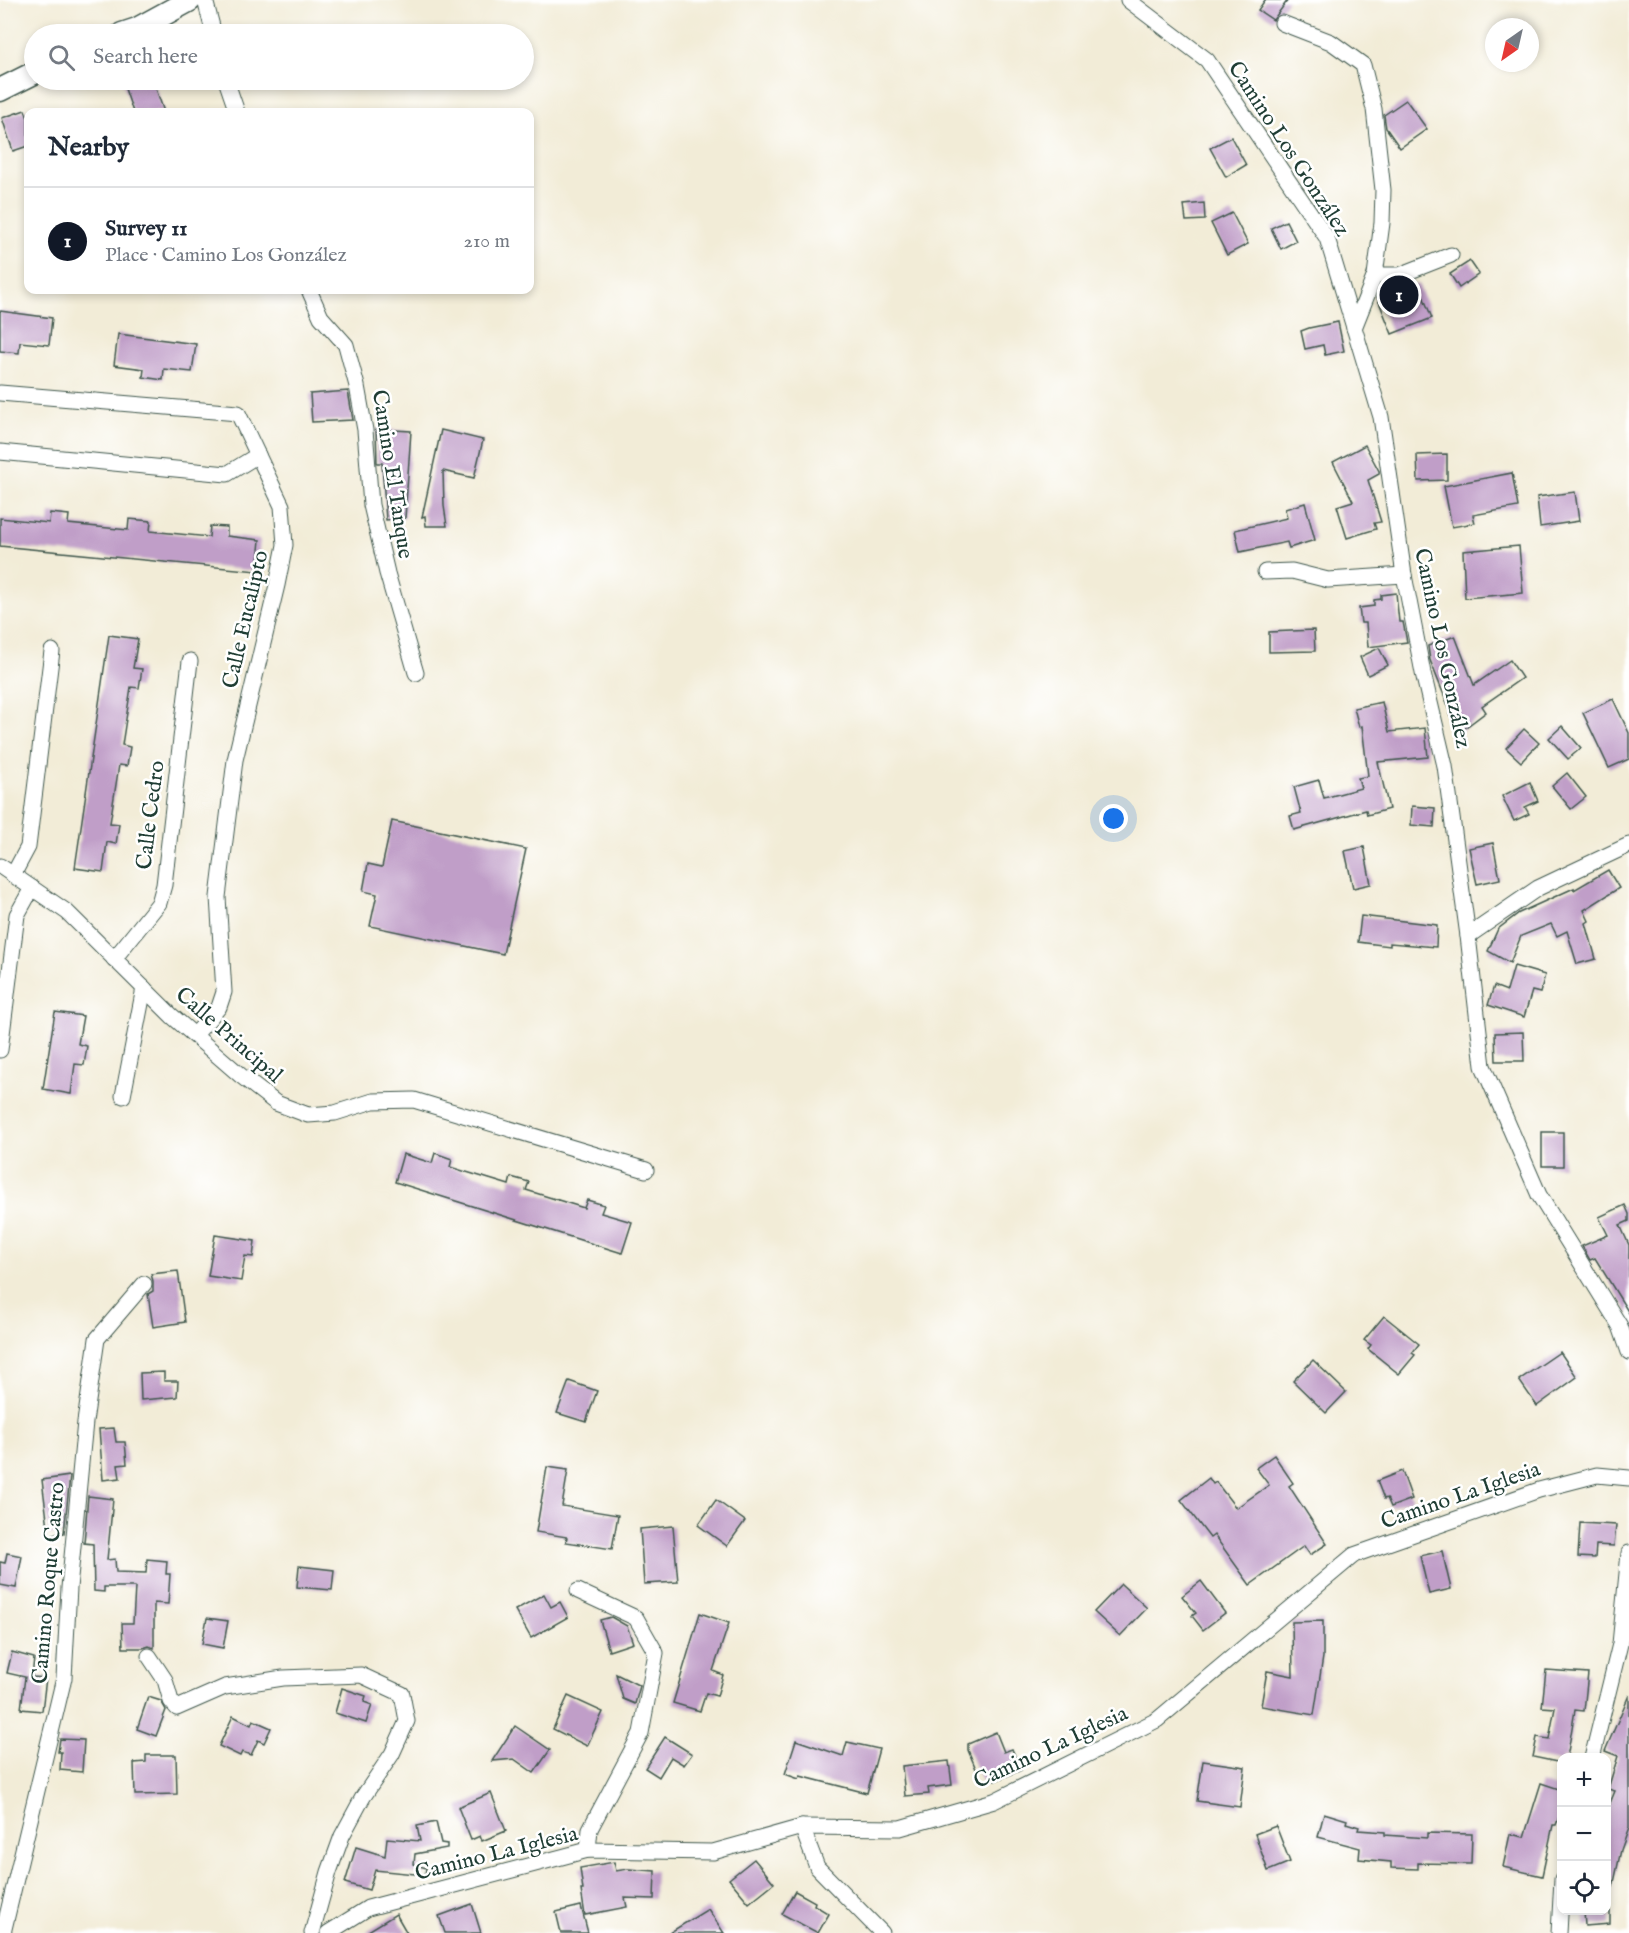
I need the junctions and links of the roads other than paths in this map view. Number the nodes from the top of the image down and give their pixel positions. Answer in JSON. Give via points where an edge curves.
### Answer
{"nodes":[{"id":1,"x":190,"y":0,"type":"edge"},
{"id":2,"x":205,"y":0,"type":"edge"},
{"id":3,"x":1128,"y":0,"type":"edge"},
{"id":4,"x":1282,"y":23,"type":"dead end"},
{"id":5,"x":146,"y":24,"type":"edge"},
{"id":6,"x":211,"y":24,"type":"edge"},
{"id":7,"x":24,"y":78,"type":"edge"},
{"id":8,"x":0,"y":90,"type":"edge"},
{"id":9,"x":229,"y":90,"type":"edge"},
{"id":10,"x":236,"y":108,"type":"edge"},
{"id":11,"x":1451,"y":255,"type":"dead end"},
{"id":12,"x":1375,"y":275,"type":"junction"},
{"id":13,"x":311,"y":294,"type":"edge"},
{"id":14,"x":1354,"y":328,"type":"junction"},
{"id":15,"x":0,"y":393,"type":"edge"},
{"id":16,"x":0,"y":452,"type":"edge"},
{"id":17,"x":258,"y":455,"type":"junction"},
{"id":18,"x":1265,"y":572,"type":"dead end"},
{"id":19,"x":1404,"y":575,"type":"junction"},
{"id":20,"x":52,"y":651,"type":"dead end"},
{"id":21,"x":190,"y":661,"type":"dead end"},
{"id":22,"x":416,"y":674,"type":"dead end"},
{"id":23,"x":1629,"y":845,"type":"edge"},
{"id":24,"x":6,"y":871,"type":"edge"},
{"id":25,"x":32,"y":888,"type":"junction"},
{"id":26,"x":1468,"y":936,"type":"junction"},
{"id":27,"x":114,"y":958,"type":"junction"},
{"id":28,"x":144,"y":988,"type":"junction"},
{"id":29,"x":195,"y":1035,"type":"junction"},
{"id":30,"x":0,"y":1050,"type":"edge"},
{"id":31,"x":123,"y":1096,"type":"dead end"},
{"id":32,"x":646,"y":1170,"type":"dead end"},
{"id":33,"x":144,"y":1284,"type":"dead end"},
{"id":34,"x":1629,"y":1352,"type":"edge"},
{"id":35,"x":1629,"y":1478,"type":"edge"},
{"id":36,"x":1629,"y":1553,"type":"edge"},
{"id":37,"x":578,"y":1591,"type":"dead end"},
{"id":38,"x":1624,"y":1647,"type":"edge"},
{"id":39,"x":149,"y":1656,"type":"dead end"},
{"id":40,"x":1593,"y":1753,"type":"edge"},
{"id":41,"x":802,"y":1827,"type":"junction"},
{"id":42,"x":588,"y":1850,"type":"junction"},
{"id":43,"x":1560,"y":1915,"type":"edge"},
{"id":44,"x":3,"y":1933,"type":"edge"},
{"id":45,"x":312,"y":1933,"type":"edge"},
{"id":46,"x":328,"y":1933,"type":"edge"},
{"id":47,"x":882,"y":1933,"type":"edge"},
{"id":48,"x":1559,"y":1933,"type":"edge"}],
"edges":[{"from":1,"to":5,"type":"street"},
{"from":2,"to":6,"type":"street"},
{"from":3,"to":14,"type":"street","name":"Camino Los González","via":[[1207,60],[1327,238]]},
{"from":4,"to":12,"type":"street","via":[[1331,42],[1363,65],[1374,109],[1383,189]]},
{"from":7,"to":8,"type":"street"},
{"from":9,"to":10,"type":"street"},
{"from":11,"to":12,"type":"street","via":[[1400,275]]},
{"from":12,"to":14,"type":"street"},
{"from":13,"to":22,"type":"street","name":"Camino El Tanque","via":[[321,317],[346,345],[365,430],[371,505]]},
{"from":14,"to":19,"type":"street","name":"Camino Los González","via":[[1381,417]]},
{"from":15,"to":17,"type":"street","name":"Calle Eucalipto","via":[[238,413]]},
{"from":16,"to":17,"type":"street","via":[[227,474]]},
{"from":17,"to":29,"type":"street","name":"Calle Eucalipto","via":[[282,506],[285,545],[235,760],[218,897],[224,992],[219,1007]]},
{"from":18,"to":19,"type":"street","via":[[1292,571],[1328,580]]},
{"from":19,"to":26,"type":"street","name":"Camino Los González","via":[[1445,766]]},
{"from":20,"to":24,"type":"street","via":[[28,847]]},
{"from":21,"to":27,"type":"street","name":"Calle Cedro","via":[[164,885],[159,903]]},
{"from":23,"to":26,"type":"street","via":[[1538,888]]},
{"from":24,"to":25,"type":"street","name":"Calle Principal"},
{"from":25,"to":27,"type":"street","name":"Calle Principal","via":[[67,912]]},
{"from":25,"to":30,"type":"street","via":[[17,915]]},
{"from":26,"to":34,"type":"street","name":"Camino Los González","via":[[1483,1066],[1539,1195],[1620,1326]]},
{"from":27,"to":28,"type":"street","name":"Calle Principal"},
{"from":28,"to":29,"type":"street","name":"Calle Principal"},
{"from":28,"to":31,"type":"street"},
{"from":29,"to":32,"type":"street","name":"Calle Principal","via":[[276,1103],[308,1115],[335,1113],[373,1101],[414,1100]]},
{"from":33,"to":44,"type":"street","name":"Camino Roque Castro","via":[[97,1339],[70,1576],[64,1678]]},
{"from":35,"to":41,"type":"street","name":"Camino La Iglesia","via":[[1596,1475],[1539,1490],[1354,1555],[1157,1720],[994,1801],[900,1828]]},
{"from":36,"to":38,"type":"street"},
{"from":37,"to":42,"type":"street","via":[[636,1618],[656,1653],[641,1733],[590,1829]]},
{"from":38,"to":40,"type":"street"},
{"from":39,"to":45,"type":"street","via":[[177,1707],[225,1687],[283,1678],[361,1675],[402,1694],[407,1721],[392,1754],[342,1836]]},
{"from":41,"to":42,"type":"street","name":"Camino La Iglesia","via":[[713,1852]]},
{"from":41,"to":47,"type":"street","via":[[817,1867]]},
{"from":42,"to":46,"type":"street","name":"Camino La Iglesia","via":[[368,1908]]},
{"from":43,"to":48,"type":"street"}]}
